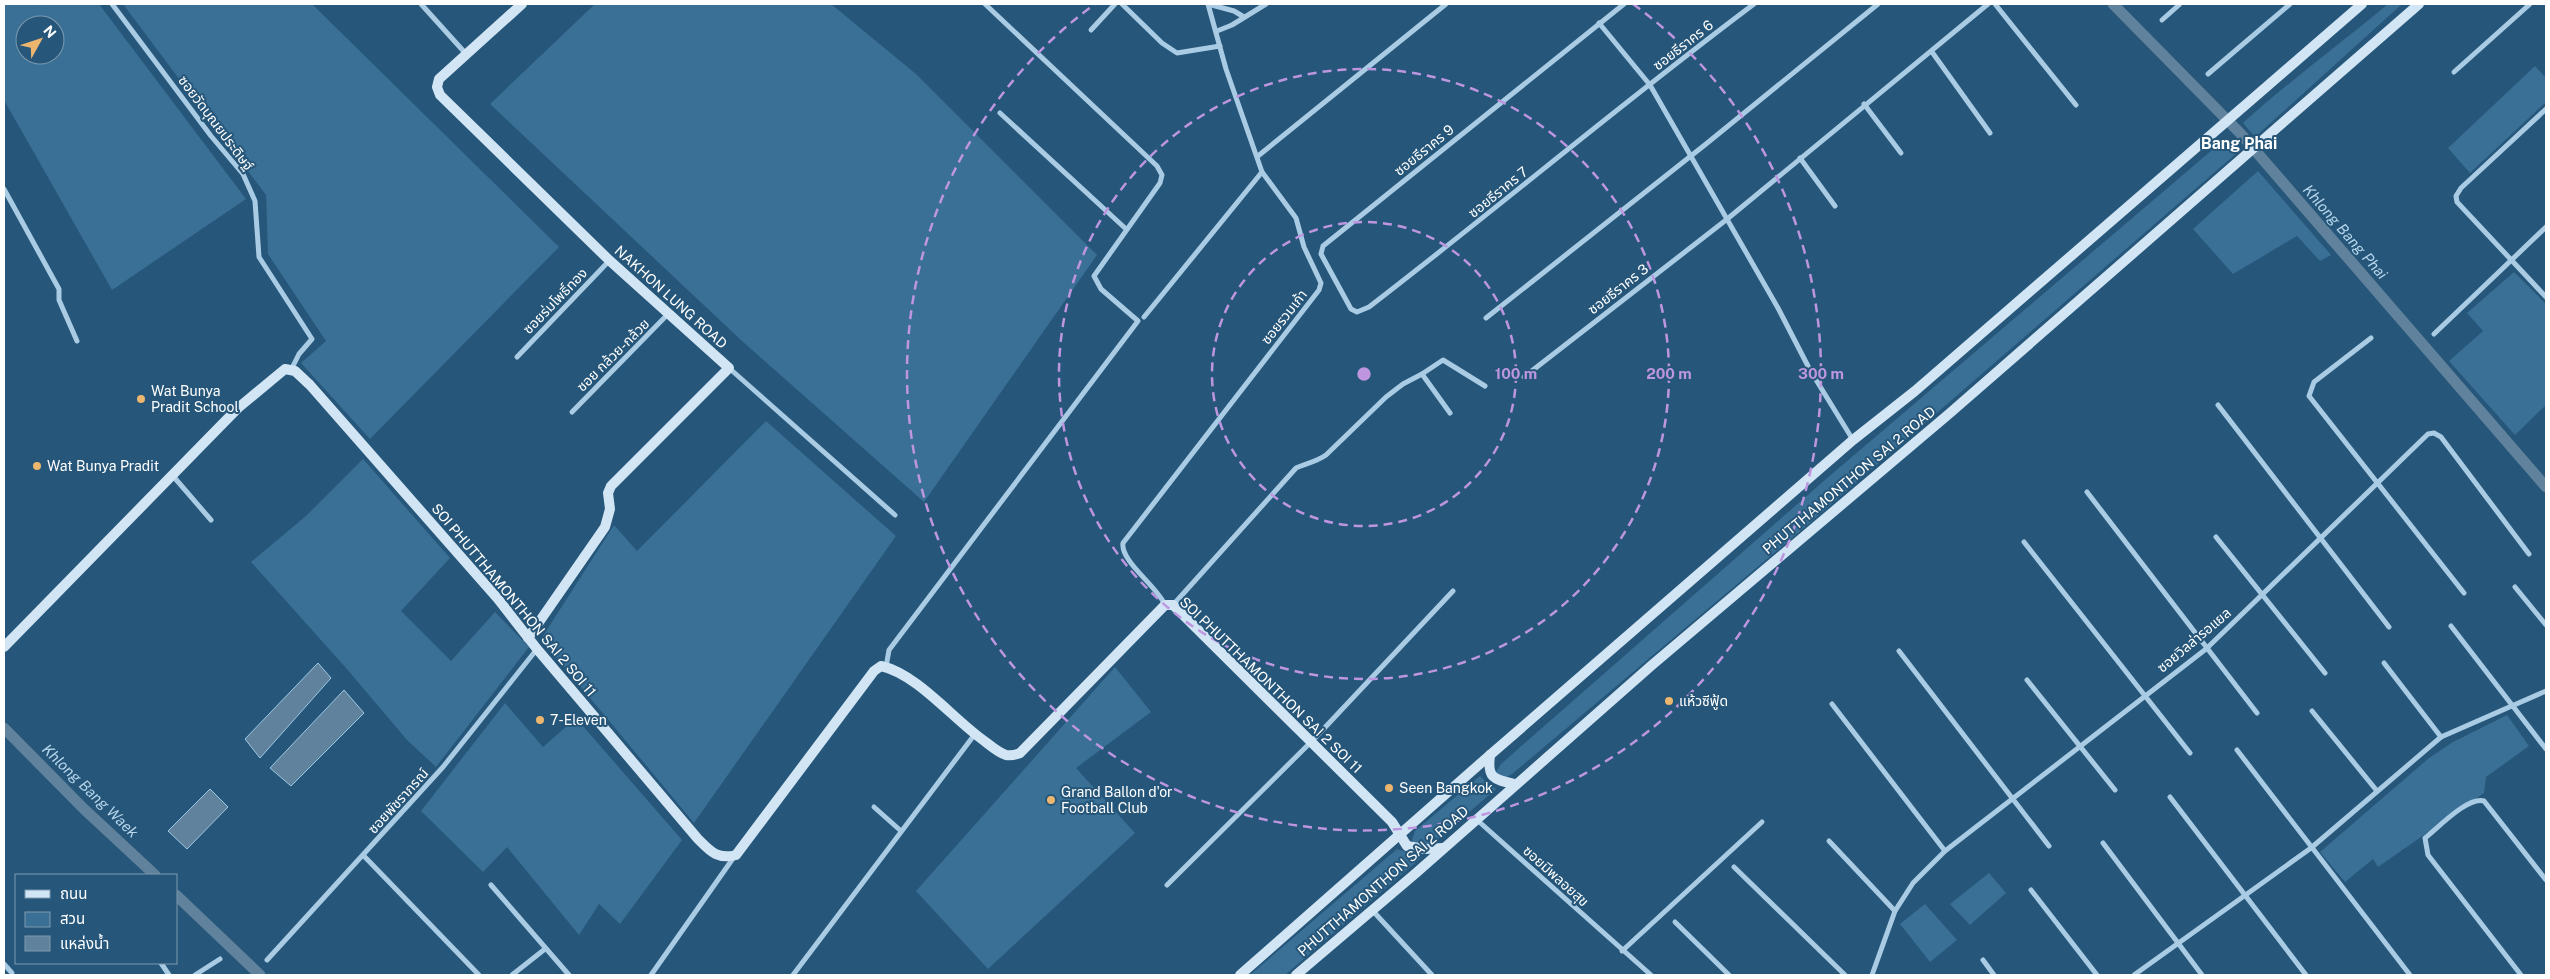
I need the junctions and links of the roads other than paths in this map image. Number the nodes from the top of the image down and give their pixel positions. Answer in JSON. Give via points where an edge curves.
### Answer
{"nodes":[{"id":1,"x":112,"y":4,"type":"edge"},
{"id":2,"x":422,"y":4,"type":"edge"},
{"id":3,"x":522,"y":4,"type":"edge"},
{"id":4,"x":985,"y":4,"type":"edge"},
{"id":5,"x":1115,"y":4,"type":"edge"},
{"id":6,"x":1122,"y":4,"type":"edge"},
{"id":7,"x":1208,"y":4,"type":"edge"},
{"id":8,"x":1266,"y":4,"type":"edge"},
{"id":9,"x":1446,"y":4,"type":"edge"},
{"id":10,"x":1624,"y":4,"type":"edge"},
{"id":11,"x":1754,"y":4,"type":"edge"},
{"id":12,"x":1878,"y":4,"type":"edge"},
{"id":13,"x":1988,"y":4,"type":"edge"},
{"id":14,"x":1995,"y":4,"type":"edge"},
{"id":15,"x":2180,"y":4,"type":"edge"},
{"id":16,"x":2290,"y":4,"type":"edge"},
{"id":17,"x":2362,"y":4,"type":"edge"},
{"id":18,"x":2419,"y":4,"type":"edge"},
{"id":19,"x":2530,"y":4,"type":"edge"},
{"id":20,"x":1244,"y":17,"type":"junction"},
{"id":21,"x":2162,"y":20,"type":"dead end"},
{"id":22,"x":1599,"y":23,"type":"junction"},
{"id":23,"x":1090,"y":30,"type":"dead end"},
{"id":24,"x":1217,"y":31,"type":"junction"},
{"id":25,"x":1220,"y":46,"type":"junction"},
{"id":26,"x":1932,"y":52,"type":"junction"},
{"id":27,"x":467,"y":55,"type":"junction"},
{"id":28,"x":2454,"y":72,"type":"dead end"},
{"id":29,"x":2208,"y":74,"type":"dead end"},
{"id":30,"x":1650,"y":85,"type":"junction"},
{"id":31,"x":1864,"y":104,"type":"junction"},
{"id":32,"x":2076,"y":105,"type":"dead end"},
{"id":33,"x":2546,"y":109,"type":"edge"},
{"id":34,"x":1000,"y":113,"type":"dead end"},
{"id":35,"x":1990,"y":133,"type":"dead end"},
{"id":36,"x":1901,"y":153,"type":"dead end"},
{"id":37,"x":1258,"y":156,"type":"junction"},
{"id":38,"x":1689,"y":156,"type":"junction"},
{"id":39,"x":1800,"y":158,"type":"junction"},
{"id":40,"x":1262,"y":172,"type":"junction"},
{"id":41,"x":4,"y":188,"type":"edge"},
{"id":42,"x":1835,"y":206,"type":"dead end"},
{"id":43,"x":1726,"y":220,"type":"junction"},
{"id":44,"x":2546,"y":227,"type":"edge"},
{"id":45,"x":1126,"y":229,"type":"junction"},
{"id":46,"x":2512,"y":259,"type":"junction"},
{"id":47,"x":609,"y":260,"type":"junction"},
{"id":48,"x":2546,"y":297,"type":"edge"},
{"id":49,"x":1357,"y":312,"type":"joint"},
{"id":50,"x":669,"y":313,"type":"junction"},
{"id":51,"x":1144,"y":317,"type":"dead end"},
{"id":52,"x":1486,"y":318,"type":"dead end"},
{"id":53,"x":2434,"y":334,"type":"dead end"},
{"id":54,"x":2371,"y":338,"type":"dead end"},
{"id":55,"x":77,"y":342,"type":"dead end"},
{"id":56,"x":517,"y":357,"type":"dead end"},
{"id":57,"x":729,"y":368,"type":"junction"},
{"id":58,"x":291,"y":370,"type":"junction"},
{"id":59,"x":1422,"y":374,"type":"junction"},
{"id":60,"x":1524,"y":377,"type":"dead end"},
{"id":61,"x":1485,"y":386,"type":"dead end"},
{"id":62,"x":2218,"y":404,"type":"dead end"},
{"id":63,"x":572,"y":412,"type":"dead end"},
{"id":64,"x":1450,"y":413,"type":"dead end"},
{"id":65,"x":1853,"y":440,"type":"junction"},
{"id":66,"x":173,"y":476,"type":"junction"},
{"id":67,"x":2377,"y":482,"type":"junction"},
{"id":68,"x":2087,"y":492,"type":"dead end"},
{"id":69,"x":895,"y":516,"type":"dead end"},
{"id":70,"x":211,"y":520,"type":"dead end"},
{"id":71,"x":2216,"y":537,"type":"dead end"},
{"id":72,"x":2321,"y":539,"type":"junction"},
{"id":73,"x":2024,"y":542,"type":"dead end"},
{"id":74,"x":2529,"y":554,"type":"dead end"},
{"id":75,"x":2515,"y":587,"type":"dead end"},
{"id":76,"x":1453,"y":590,"type":"dead end"},
{"id":77,"x":2464,"y":593,"type":"dead end"},
{"id":78,"x":2264,"y":594,"type":"junction"},
{"id":79,"x":1169,"y":605,"type":"junction"},
{"id":80,"x":2546,"y":625,"type":"edge"},
{"id":81,"x":2451,"y":626,"type":"dead end"},
{"id":82,"x":2389,"y":627,"type":"dead end"},
{"id":83,"x":528,"y":638,"type":"junction"},
{"id":84,"x":4,"y":646,"type":"edge"},
{"id":85,"x":2206,"y":648,"type":"junction"},
{"id":86,"x":537,"y":649,"type":"junction"},
{"id":87,"x":1899,"y":651,"type":"dead end"},
{"id":88,"x":2384,"y":663,"type":"dead end"},
{"id":89,"x":886,"y":667,"type":"junction"},
{"id":90,"x":2325,"y":673,"type":"dead end"},
{"id":91,"x":2027,"y":680,"type":"dead end"},
{"id":92,"x":2546,"y":691,"type":"edge"},
{"id":93,"x":2143,"y":696,"type":"junction"},
{"id":94,"x":1832,"y":704,"type":"dead end"},
{"id":95,"x":2513,"y":706,"type":"junction"},
{"id":96,"x":2312,"y":711,"type":"dead end"},
{"id":97,"x":2257,"y":713,"type":"dead end"},
{"id":98,"x":975,"y":734,"type":"junction"},
{"id":99,"x":2441,"y":737,"type":"junction"},
{"id":100,"x":1311,"y":742,"type":"junction"},
{"id":101,"x":2080,"y":744,"type":"junction"},
{"id":102,"x":2546,"y":749,"type":"edge"},
{"id":103,"x":2237,"y":750,"type":"dead end"},
{"id":104,"x":2190,"y":753,"type":"dead end"},
{"id":105,"x":1490,"y":755,"type":"junction"},
{"id":106,"x":1514,"y":784,"type":"junction"},
{"id":107,"x":2116,"y":790,"type":"dead end"},
{"id":108,"x":2377,"y":791,"type":"junction"},
{"id":109,"x":2170,"y":797,"type":"dead end"},
{"id":110,"x":2012,"y":798,"type":"junction"},
{"id":111,"x":874,"y":806,"type":"dead end"},
{"id":112,"x":1476,"y":819,"type":"junction"},
{"id":113,"x":1762,"y":822,"type":"dead end"},
{"id":114,"x":901,"y":831,"type":"junction"},
{"id":115,"x":1401,"y":834,"type":"junction"},
{"id":116,"x":1829,"y":841,"type":"dead end"},
{"id":117,"x":2103,"y":843,"type":"dead end"},
{"id":118,"x":2049,"y":846,"type":"dead end"},
{"id":119,"x":1443,"y":848,"type":"junction"},
{"id":120,"x":2311,"y":848,"type":"junction"},
{"id":121,"x":1945,"y":851,"type":"junction"},
{"id":122,"x":363,"y":855,"type":"junction"},
{"id":123,"x":736,"y":855,"type":"junction"},
{"id":124,"x":1734,"y":867,"type":"dead end"},
{"id":125,"x":2546,"y":880,"type":"edge"},
{"id":126,"x":491,"y":884,"type":"dead end"},
{"id":127,"x":1167,"y":885,"type":"dead end"},
{"id":128,"x":2031,"y":890,"type":"dead end"},
{"id":129,"x":2245,"y":896,"type":"junction"},
{"id":130,"x":1372,"y":910,"type":"junction"},
{"id":131,"x":1895,"y":911,"type":"junction"},
{"id":132,"x":1675,"y":922,"type":"dead end"},
{"id":133,"x":2179,"y":944,"type":"junction"},
{"id":134,"x":545,"y":949,"type":"junction"},
{"id":135,"x":1622,"y":951,"type":"junction"},
{"id":136,"x":220,"y":959,"type":"dead end"},
{"id":137,"x":267,"y":960,"type":"dead end"},
{"id":138,"x":1983,"y":960,"type":"dead end"},
{"id":139,"x":4,"y":964,"type":"edge"},
{"id":140,"x":162,"y":964,"type":"edge"},
{"id":141,"x":12,"y":973,"type":"dead end"},
{"id":142,"x":169,"y":975,"type":"edge"},
{"id":143,"x":195,"y":975,"type":"edge"},
{"id":144,"x":479,"y":975,"type":"edge"},
{"id":145,"x":512,"y":975,"type":"edge"},
{"id":146,"x":569,"y":975,"type":"edge"},
{"id":147,"x":651,"y":975,"type":"edge"},
{"id":148,"x":793,"y":975,"type":"edge"},
{"id":149,"x":1240,"y":975,"type":"edge"},
{"id":150,"x":1296,"y":975,"type":"edge"},
{"id":151,"x":1432,"y":975,"type":"edge"},
{"id":152,"x":1651,"y":975,"type":"edge"},
{"id":153,"x":1729,"y":975,"type":"edge"},
{"id":154,"x":1845,"y":975,"type":"edge"},
{"id":155,"x":1872,"y":975,"type":"edge"},
{"id":156,"x":1994,"y":975,"type":"edge"},
{"id":157,"x":2097,"y":975,"type":"edge"},
{"id":158,"x":2134,"y":975,"type":"edge"},
{"id":159,"x":2202,"y":975,"type":"edge"},
{"id":160,"x":2306,"y":975,"type":"edge"},
{"id":161,"x":2410,"y":975,"type":"edge"},
{"id":162,"x":2521,"y":975,"type":"edge"}],
"edges":[{"from":1,"to":58,"type":"street","name":"ซอยวัดบุณยประดิษฐ์","via":[[243,174],[250,188],[255,201],[259,257],[312,339],[298,354]]},
{"from":2,"to":27,"type":"street"},
{"from":3,"to":27,"type":"main road","name":"NAKHON LUNG ROAD"},
{"from":4,"to":45,"type":"street","via":[[1157,166],[1162,174],[1160,183]]},
{"from":5,"to":23,"type":"street"},
{"from":6,"to":25,"type":"street","via":[[1162,43],[1177,53]]},
{"from":7,"to":20,"type":"street"},
{"from":7,"to":24,"type":"street","name":"ซอยรวมเก้า"},
{"from":8,"to":20,"type":"street"},
{"from":9,"to":37,"type":"street"},
{"from":10,"to":22,"type":"street"},
{"from":11,"to":30,"type":"street","name":"ซอยธีราคร 6"},
{"from":12,"to":38,"type":"street"},
{"from":13,"to":26,"type":"street","name":"ซอยธีราคร 3"},
{"from":14,"to":32,"type":"street"},
{"from":15,"to":21,"type":"street"},
{"from":16,"to":29,"type":"street"},
{"from":17,"to":65,"type":"main road","name":"PHUTTHAMONTHON SAI 2 ROAD","via":[[1915,391]]},
{"from":18,"to":106,"type":"main road","name":"PHUTTHAMONTHON SAI 2 ROAD","via":[[1950,413]]},
{"from":19,"to":28,"type":"street"},
{"from":20,"to":24,"type":"street"},
{"from":22,"to":30,"type":"street"},
{"from":22,"to":49,"type":"street","name":"ซอยธีราคร 9","via":[[1323,246],[1324,259],[1351,309]]},
{"from":24,"to":25,"type":"street","name":"ซอยรวมเก้า"},
{"from":25,"to":37,"type":"street","name":"ซอยรวมเก้า"},
{"from":26,"to":31,"type":"street","name":"ซอยธีราคร 3"},
{"from":26,"to":35,"type":"street"},
{"from":27,"to":47,"type":"main road","name":"NAKHON LUNG ROAD","via":[[439,79],[437,88],[440,95]]},
{"from":30,"to":38,"type":"street"},
{"from":30,"to":49,"type":"street","name":"ซอยธีราคร 7","via":[[1461,236]]},
{"from":31,"to":36,"type":"street"},
{"from":31,"to":39,"type":"street","name":"ซอยธีราคร 3"},
{"from":33,"to":46,"type":"street","via":[[2456,196],[2457,202]]},
{"from":34,"to":45,"type":"street"},
{"from":37,"to":40,"type":"street","name":"ซอยรวมเก้า"},
{"from":38,"to":43,"type":"street"},
{"from":38,"to":52,"type":"street"},
{"from":39,"to":42,"type":"street"},
{"from":39,"to":43,"type":"street","name":"ซอยธีราคร 3"},
{"from":40,"to":51,"type":"street"},
{"from":40,"to":79,"type":"street","name":"ซอยรวมเก้า","via":[[1296,218],[1304,247],[1321,283],[1319,290],[1123,543],[1124,555]]},
{"from":41,"to":55,"type":"street","via":[[54,280]]},
{"from":43,"to":60,"type":"street","name":"ซอยธีราคร 3"},
{"from":43,"to":65,"type":"street"},
{"from":44,"to":46,"type":"street"},
{"from":45,"to":89,"type":"street","via":[[1094,276],[1101,289],[1138,321],[889,650]]},
{"from":46,"to":48,"type":"street"},
{"from":46,"to":53,"type":"street"},
{"from":47,"to":50,"type":"main road","name":"NAKHON LUNG ROAD"},
{"from":47,"to":56,"type":"street","name":"ซอยร่มโพธิ์ทอง"},
{"from":50,"to":57,"type":"main road","name":"NAKHON LUNG ROAD"},
{"from":50,"to":63,"type":"street","name":"ซอย กล้วย-กล้วย"},
{"from":54,"to":67,"type":"street","via":[[2314,382],[2310,396]]},
{"from":57,"to":69,"type":"street"},
{"from":57,"to":83,"type":"main road","name":"NAKHON LUNG ROAD","via":[[611,486],[605,527]]},
{"from":58,"to":66,"type":"main road","via":[[275,376],[246,402]]},
{"from":58,"to":83,"type":"main road","name":"SOI PHUTTHAMONTHON SAI 2 SOI 11","via":[[310,385],[498,599]]},
{"from":59,"to":61,"type":"street","via":[[1443,360]]},
{"from":59,"to":64,"type":"street"},
{"from":59,"to":79,"type":"street","via":[[1386,397],[1326,455],[1314,463],[1296,468]]},
{"from":62,"to":72,"type":"street"},
{"from":65,"to":105,"type":"main road","name":"PHUTTHAMONTHON SAI 2 ROAD"},
{"from":66,"to":70,"type":"street"},
{"from":66,"to":84,"type":"main road"},
{"from":67,"to":72,"type":"street","name":"ซอยวิลล่ารอแยล"},
{"from":67,"to":74,"type":"street","name":"ซอยวิลล่ารอแยล","via":[[2428,434],[2434,433],[2441,437]]},
{"from":67,"to":77,"type":"street"},
{"from":68,"to":85,"type":"street"},
{"from":71,"to":78,"type":"street"},
{"from":72,"to":78,"type":"street","name":"ซอยวิลล่ารอแยล"},
{"from":72,"to":82,"type":"street"},
{"from":73,"to":93,"type":"street"},
{"from":75,"to":80,"type":"street"},
{"from":76,"to":100,"type":"street"},
{"from":78,"to":85,"type":"street","name":"ซอยวิลล่ารอแยล"},
{"from":78,"to":90,"type":"street"},
{"from":79,"to":98,"type":"main road","name":"SOI PHUTTHAMONTHON SAI 2 SOI 11","via":[[1020,752],[1013,756],[1004,754]]},
{"from":79,"to":100,"type":"main road","name":"SOI PHUTTHAMONTHON SAI 2 SOI 11"},
{"from":81,"to":95,"type":"street"},
{"from":83,"to":86,"type":"main road","name":"SOI PHUTTHAMONTHON SAI 2 SOI 11"},
{"from":85,"to":93,"type":"street","name":"ซอยวิลล่ารอแยล"},
{"from":85,"to":97,"type":"street"},
{"from":86,"to":122,"type":"street","name":"ซอยพัชราภรณ์","via":[[443,767]]},
{"from":86,"to":123,"type":"main road","name":"SOI PHUTTHAMONTHON SAI 2 SOI 11","via":[[698,839],[714,854],[726,858]]},
{"from":87,"to":110,"type":"street"},
{"from":88,"to":99,"type":"street"},
{"from":89,"to":98,"type":"main road","name":"SOI PHUTTHAMONTHON SAI 2 SOI 11","via":[[911,681]]},
{"from":89,"to":123,"type":"main road","via":[[881,666],[874,671]]},
{"from":91,"to":101,"type":"street"},
{"from":92,"to":95,"type":"street"},
{"from":93,"to":101,"type":"street","name":"ซอยวิลล่ารอแยล"},
{"from":93,"to":104,"type":"street"},
{"from":94,"to":121,"type":"street"},
{"from":95,"to":99,"type":"street"},
{"from":95,"to":102,"type":"street"},
{"from":96,"to":108,"type":"street"},
{"from":98,"to":114,"type":"street"},
{"from":99,"to":108,"type":"street"},
{"from":100,"to":115,"type":"main road","name":"SOI PHUTTHAMONTHON SAI 2 SOI 11"},
{"from":100,"to":127,"type":"street"},
{"from":101,"to":107,"type":"street"},
{"from":101,"to":110,"type":"street","name":"ซอยวิลล่ารอแยล"},
{"from":103,"to":120,"type":"street"},
{"from":105,"to":106,"type":"main road","via":[[1488,766],[1491,775]]},
{"from":105,"to":115,"type":"main road","name":"PHUTTHAMONTHON SAI 2 ROAD"},
{"from":106,"to":112,"type":"main road","name":"PHUTTHAMONTHON SAI 2 ROAD"},
{"from":108,"to":120,"type":"street"},
{"from":109,"to":129,"type":"street"},
{"from":110,"to":118,"type":"street"},
{"from":110,"to":121,"type":"street","name":"ซอยวิลล่ารอแยล"},
{"from":111,"to":114,"type":"street"},
{"from":112,"to":119,"type":"main road","name":"PHUTTHAMONTHON SAI 2 ROAD"},
{"from":112,"to":135,"type":"street","name":"ซอยมีพลอยสุข"},
{"from":113,"to":135,"type":"street"},
{"from":114,"to":148,"type":"street"},
{"from":115,"to":119,"type":"main road","name":"SOI PHUTTHAMONTHON SAI 2 SOI 11","via":[[1407,846],[1424,850]]},
{"from":115,"to":149,"type":"main road","name":"PHUTTHAMONTHON SAI 2 ROAD"},
{"from":116,"to":131,"type":"street"},
{"from":117,"to":133,"type":"street"},
{"from":119,"to":130,"type":"main road","name":"PHUTTHAMONTHON SAI 2 ROAD"},
{"from":120,"to":129,"type":"street"},
{"from":120,"to":161,"type":"street"},
{"from":121,"to":131,"type":"street","name":"ซอยวิลล่ารอแยล","via":[[1912,883]]},
{"from":122,"to":137,"type":"street","name":"ซอยพัชราภรณ์"},
{"from":122,"to":144,"type":"street"},
{"from":123,"to":147,"type":"street"},
{"from":124,"to":154,"type":"street"},
{"from":125,"to":162,"type":"street","via":[[2484,801],[2468,803],[2426,838],[2428,855]]},
{"from":126,"to":134,"type":"street"},
{"from":128,"to":157,"type":"street"},
{"from":129,"to":133,"type":"street"},
{"from":129,"to":160,"type":"street"},
{"from":130,"to":150,"type":"main road","name":"PHUTTHAMONTHON SAI 2 ROAD"},
{"from":130,"to":151,"type":"street"},
{"from":131,"to":155,"type":"street","name":"ซอยวิลล่ารอแยล"},
{"from":132,"to":153,"type":"street"},
{"from":133,"to":158,"type":"street"},
{"from":133,"to":159,"type":"street"},
{"from":134,"to":145,"type":"street"},
{"from":134,"to":146,"type":"street"},
{"from":135,"to":152,"type":"street","name":"ซอยมีพลอยสุข"},
{"from":136,"to":143,"type":"street"},
{"from":138,"to":156,"type":"street"},
{"from":139,"to":141,"type":"street"},
{"from":140,"to":142,"type":"street"}]}
